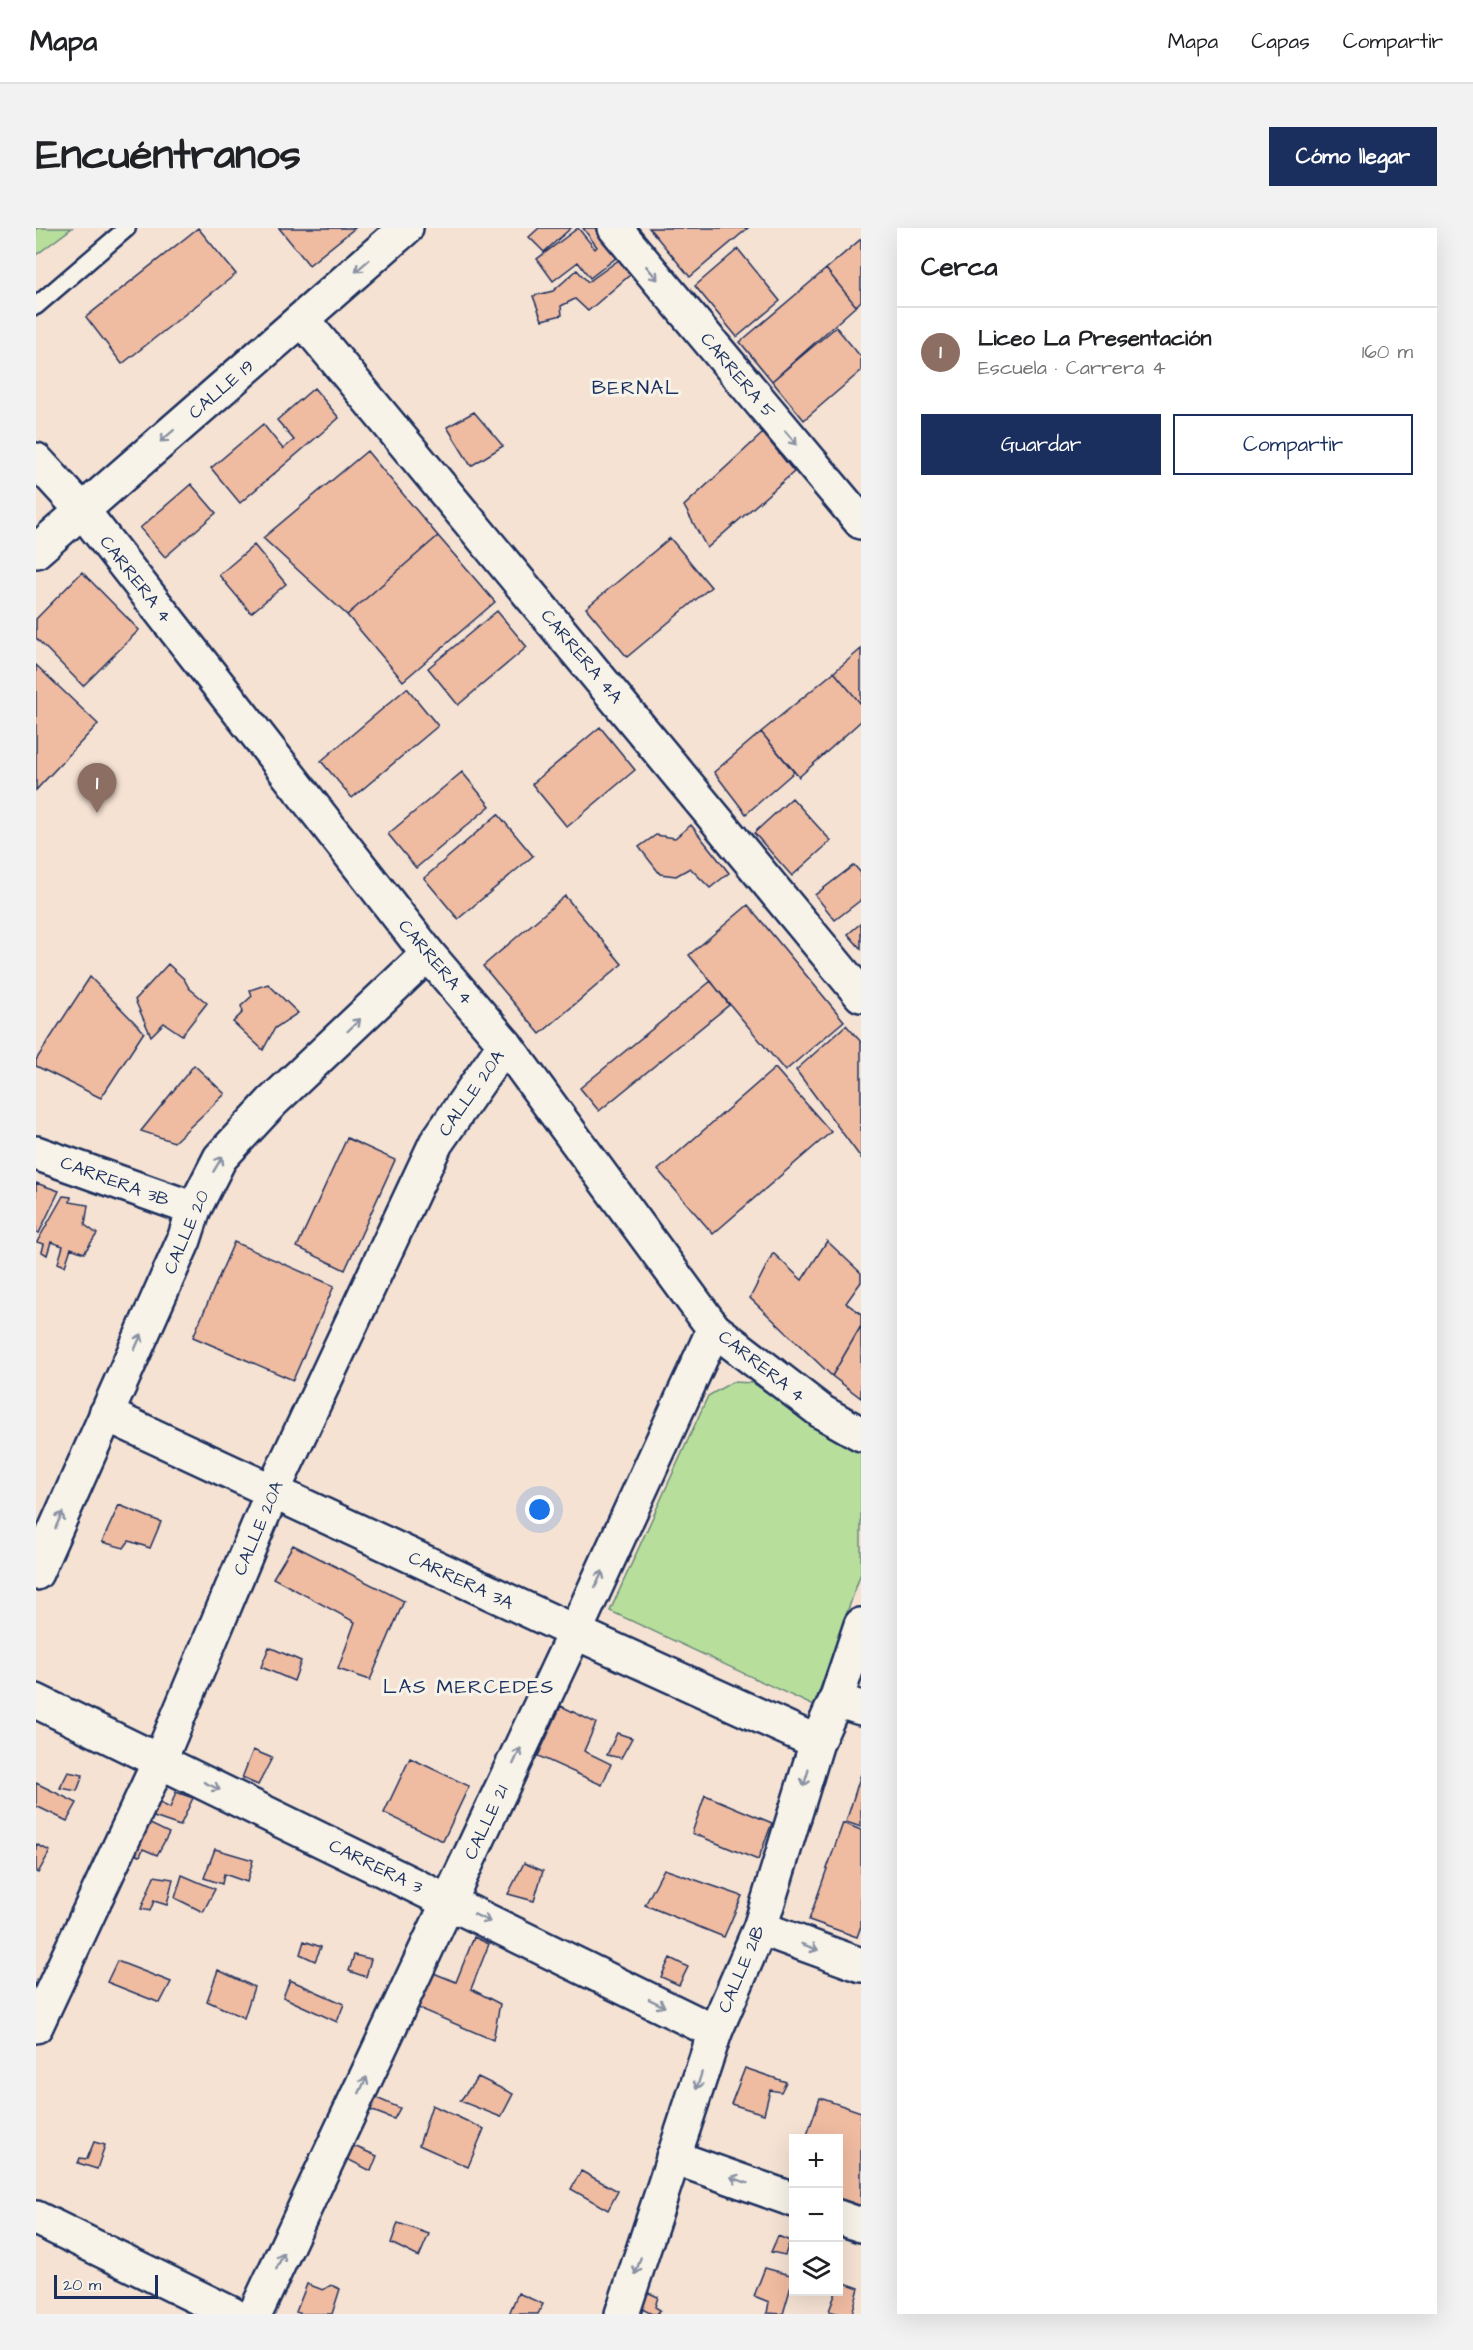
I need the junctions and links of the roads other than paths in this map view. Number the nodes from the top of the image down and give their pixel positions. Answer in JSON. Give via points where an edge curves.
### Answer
{"nodes":[{"id":1,"x":127,"y":228,"type":"edge"},
{"id":2,"x":406,"y":228,"type":"edge"},
{"id":3,"x":615,"y":228,"type":"edge"},
{"id":4,"x":36,"y":306,"type":"edge"},
{"id":5,"x":302,"y":319,"type":"junction"},
{"id":6,"x":36,"y":460,"type":"edge"},
{"id":7,"x":82,"y":510,"type":"junction"},
{"id":8,"x":861,"y":522,"type":"edge"},
{"id":9,"x":36,"y":551,"type":"edge"},
{"id":10,"x":428,"y":954,"type":"junction"},
{"id":11,"x":861,"y":995,"type":"edge"},
{"id":12,"x":506,"y":1044,"type":"junction"},
{"id":13,"x":36,"y":1153,"type":"edge"},
{"id":14,"x":194,"y":1209,"type":"junction"},
{"id":15,"x":714,"y":1329,"type":"junction"},
{"id":16,"x":106,"y":1414,"type":"junction"},
{"id":17,"x":861,"y":1434,"type":"edge"},
{"id":18,"x":273,"y":1492,"type":"junction"},
{"id":19,"x":36,"y":1574,"type":"edge"},
{"id":20,"x":861,"y":1625,"type":"edge"},
{"id":21,"x":575,"y":1632,"type":"junction"},
{"id":22,"x":36,"y":1701,"type":"edge"},
{"id":23,"x":849,"y":1704,"type":"edge"},
{"id":24,"x":817,"y":1742,"type":"junction"},
{"id":25,"x":160,"y":1760,"type":"junction"},
{"id":26,"x":449,"y":1902,"type":"junction"},
{"id":27,"x":760,"y":1928,"type":"junction"},
{"id":28,"x":861,"y":1965,"type":"edge"},
{"id":29,"x":36,"y":2026,"type":"edge"},
{"id":30,"x":715,"y":2032,"type":"junction"},
{"id":31,"x":673,"y":2157,"type":"junction"},
{"id":32,"x":789,"y":2198,"type":"edge"},
{"id":33,"x":36,"y":2218,"type":"edge"},
{"id":34,"x":843,"y":2219,"type":"edge"},
{"id":35,"x":861,"y":2225,"type":"edge"},
{"id":36,"x":232,"y":2314,"type":"edge"},
{"id":37,"x":255,"y":2314,"type":"edge"},
{"id":38,"x":622,"y":2314,"type":"edge"}],
"edges":[{"from":1,"to":4,"type":"lane"},
{"from":2,"to":5,"type":"street","name":"CALLE 19","one_way":true},
{"from":3,"to":8,"type":"street","name":"CARRERA 5","one_way":true},
{"from":5,"to":7,"type":"street","name":"CALLE 19","one_way":true},
{"from":5,"to":11,"type":"street","name":"CARRERA 4A"},
{"from":6,"to":7,"type":"street","name":"CARRERA 4"},
{"from":7,"to":9,"type":"street","name":"CALLE 19"},
{"from":7,"to":10,"type":"street","name":"CARRERA 4"},
{"from":10,"to":12,"type":"street","name":"CARRERA 4"},
{"from":14,"to":10,"type":"street","name":"CALLE 20","one_way":true,"via":[[220,1158],[247,1127]]},
{"from":12,"to":15,"type":"street","name":"CARRERA 4"},
{"from":12,"to":18,"type":"street","name":"CALLE 20A","via":[[436,1143]]},
{"from":13,"to":14,"type":"street","name":"CARRERA 3B"},
{"from":16,"to":14,"type":"street","name":"CALLE 20","one_way":true,"via":[[184,1240]]},
{"from":15,"to":17,"type":"street","name":"CARRERA 4","via":[[822,1412]]},
{"from":21,"to":15,"type":"street","name":"CALLE 21","one_way":true},
{"from":16,"to":18,"type":"street","name":"CARRERA 3A"},
{"from":19,"to":16,"type":"street","name":"CALLE 20","one_way":true},
{"from":18,"to":21,"type":"street","name":"CARRERA 3A"},
{"from":18,"to":25,"type":"street","name":"CALLE 20A"},
{"from":20,"to":23,"type":"street","name":"CALLE 21B"},
{"from":21,"to":24,"type":"street","name":"CARRERA 3A"},
{"from":26,"to":21,"type":"street","name":"CALLE 21","one_way":true},
{"from":22,"to":25,"type":"street","name":"CARRERA 3"},
{"from":23,"to":24,"type":"street","name":"CALLE 21B"},
{"from":24,"to":27,"type":"street","name":"CALLE 21B","one_way":true},
{"from":25,"to":26,"type":"street","name":"CARRERA 3","one_way":true},
{"from":25,"to":29,"type":"street","name":"CALLE 20A"},
{"from":26,"to":30,"type":"street","name":"CARRERA 3","one_way":true},
{"from":37,"to":26,"type":"street","name":"CALLE 21","one_way":true},
{"from":27,"to":28,"type":"street","one_way":true},
{"from":27,"to":30,"type":"street","name":"CALLE 21B"},
{"from":30,"to":31,"type":"street","name":"CALLE 21B","one_way":true},
{"from":32,"to":31,"type":"street","one_way":true},
{"from":31,"to":38,"type":"street","name":"CALLE 21B","one_way":true},
{"from":33,"to":36,"type":"street"},
{"from":34,"to":35,"type":"street"}]}
